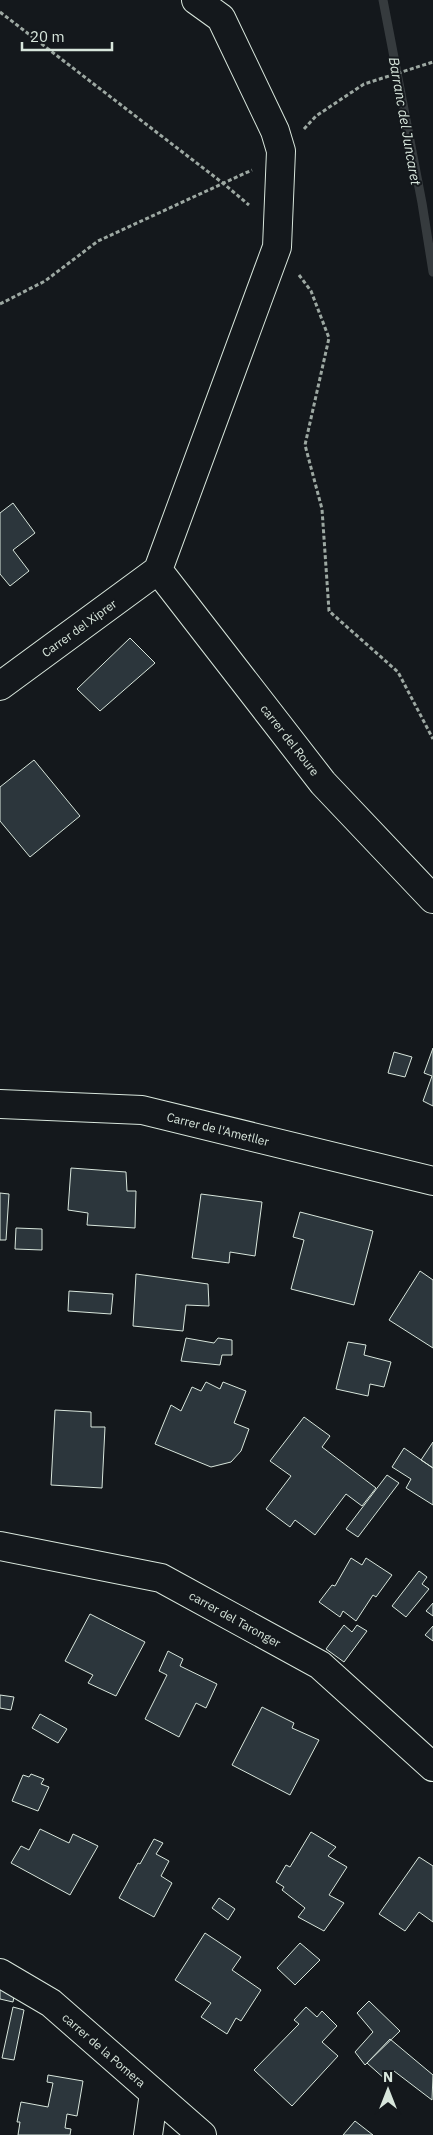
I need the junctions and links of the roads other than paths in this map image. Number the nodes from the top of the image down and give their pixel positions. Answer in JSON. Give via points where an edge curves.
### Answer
{"nodes":[{"id":1,"x":196,"y":0,"type":"edge"},
{"id":2,"x":158,"y":570,"type":"junction"},
{"id":3,"x":0,"y":686,"type":"edge"},
{"id":4,"x":433,"y":899,"type":"edge"},
{"id":5,"x":0,"y":1104,"type":"edge"},
{"id":6,"x":433,"y":1182,"type":"edge"},
{"id":7,"x":0,"y":1546,"type":"edge"},
{"id":8,"x":433,"y":1767,"type":"edge"},
{"id":9,"x":0,"y":1973,"type":"edge"},
{"id":10,"x":154,"y":2093,"type":"junction"},
{"id":11,"x":148,"y":2135,"type":"edge"},
{"id":12,"x":202,"y":2135,"type":"edge"}],
"edges":[{"from":1,"to":2,"type":"street","via":[[221,18],[275,131],[281,151],[277,248]]},
{"from":2,"to":3,"type":"street","name":"Carrer del Xiprer"},
{"from":2,"to":4,"type":"street","name":"carrer del Roure","via":[[323,783]]},
{"from":5,"to":6,"type":"street","name":"Carrer de l'Ametller","via":[[142,1110]]},
{"from":7,"to":8,"type":"street","name":"carrer del Taronger","via":[[161,1578],[320,1665]]},
{"from":9,"to":10,"type":"street","name":"carrer de la Pomera","via":[[50,2003]]},
{"from":10,"to":11,"type":"street"},
{"from":10,"to":12,"type":"street","name":"carrer de la Pomera"}]}
